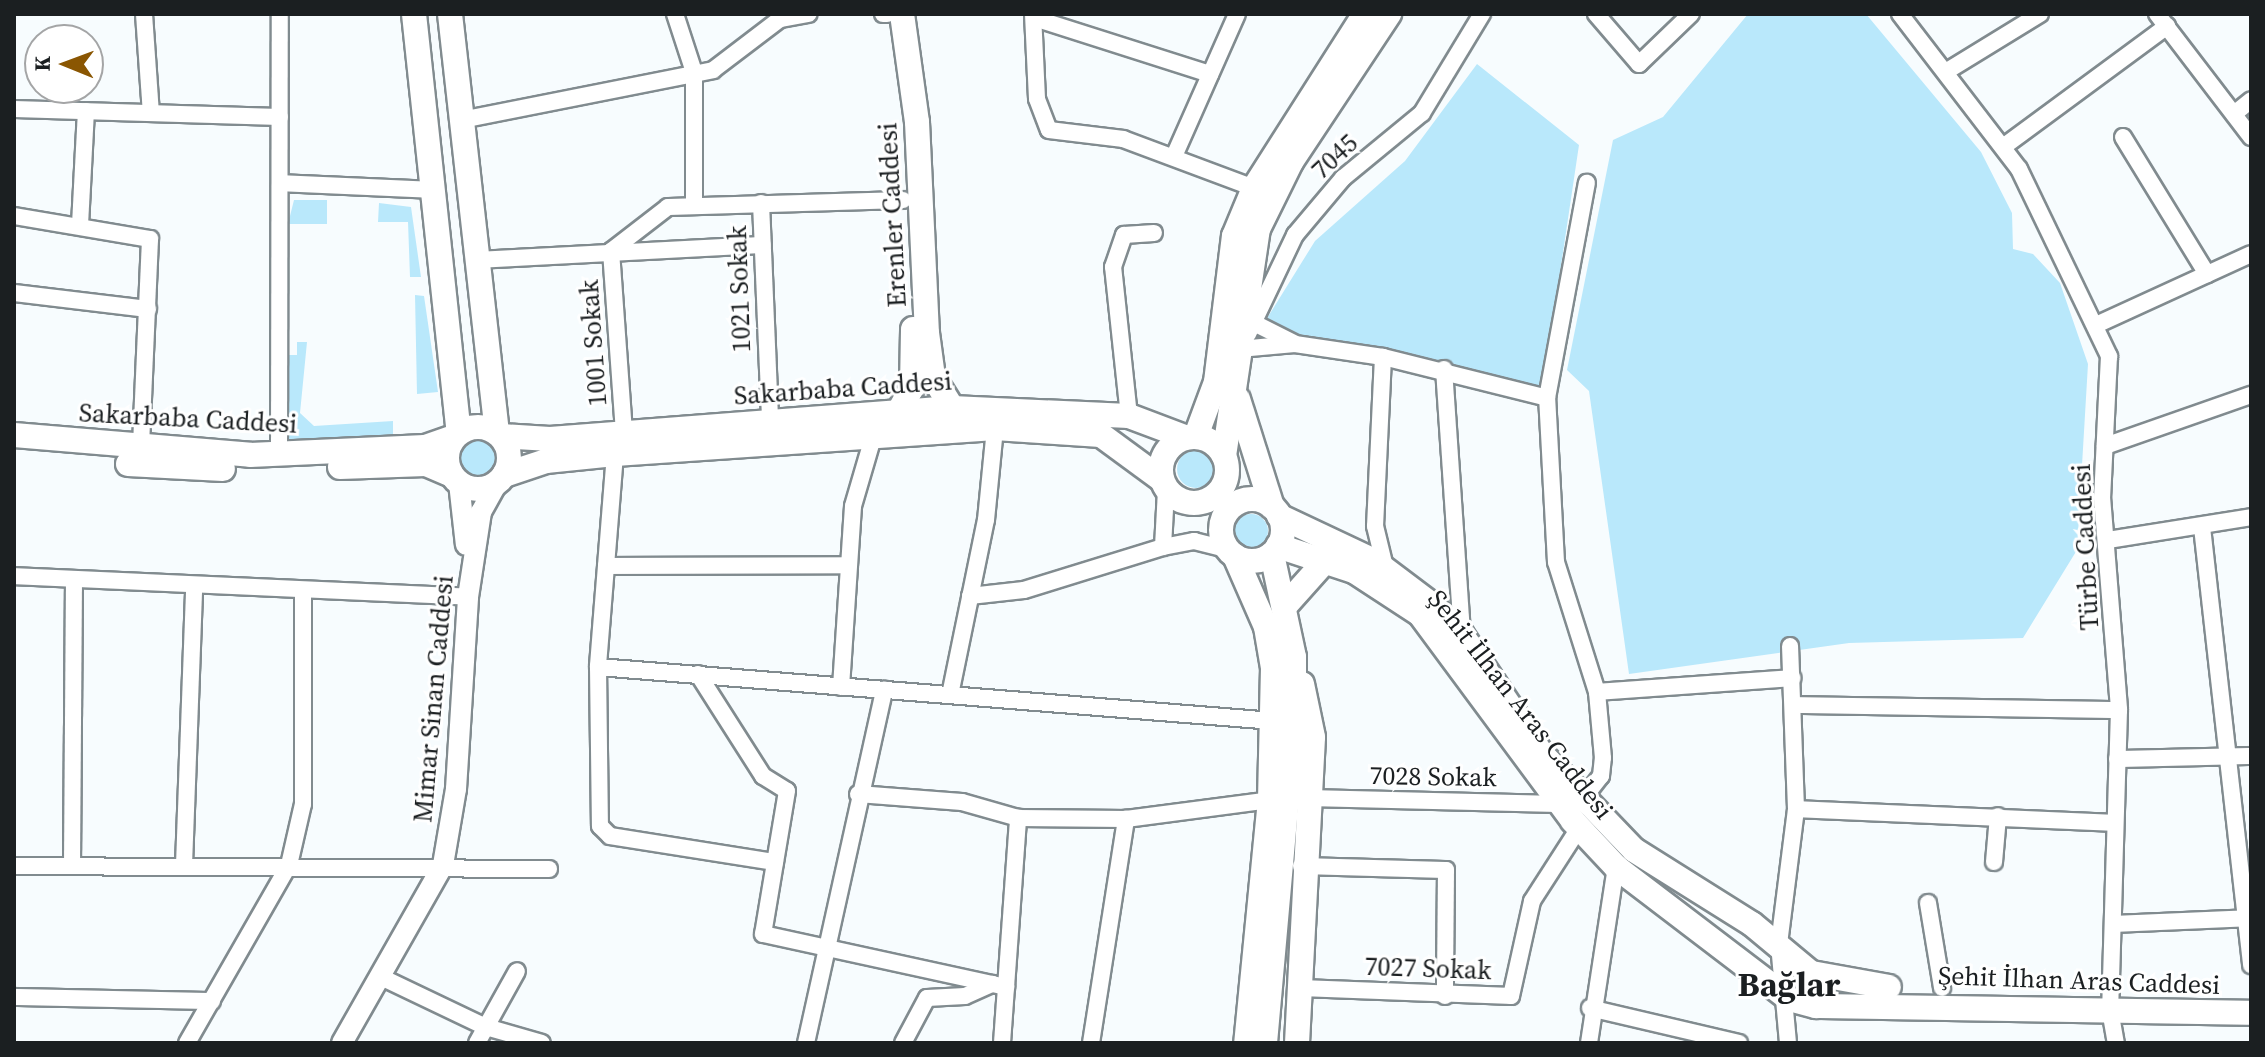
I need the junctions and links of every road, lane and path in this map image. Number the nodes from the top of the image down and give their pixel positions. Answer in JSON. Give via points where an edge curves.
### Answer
{"nodes":[{"id":1,"x":144,"y":14,"type":"edge"},
{"id":2,"x":280,"y":14,"type":"edge"},
{"id":3,"x":414,"y":14,"type":"edge"},
{"id":4,"x":450,"y":14,"type":"edge"},
{"id":5,"x":675,"y":14,"type":"edge"},
{"id":6,"x":809,"y":14,"type":"edge"},
{"id":7,"x":886,"y":14,"type":"edge"},
{"id":8,"x":902,"y":14,"type":"edge"},
{"id":9,"x":1237,"y":14,"type":"edge"},
{"id":10,"x":1365,"y":14,"type":"edge"},
{"id":11,"x":1389,"y":14,"type":"edge"},
{"id":12,"x":1482,"y":14,"type":"edge"},
{"id":13,"x":1596,"y":14,"type":"edge"},
{"id":14,"x":1691,"y":14,"type":"edge"},
{"id":15,"x":1900,"y":14,"type":"edge"},
{"id":16,"x":2040,"y":14,"type":"edge"},
{"id":17,"x":1034,"y":16,"type":"edge"},
{"id":18,"x":2162,"y":20,"type":"edge"},
{"id":19,"x":1947,"y":71,"type":"junction"},
{"id":20,"x":694,"y":72,"type":"junction"},
{"id":21,"x":1210,"y":74,"type":"junction"},
{"id":22,"x":2251,"y":100,"type":"edge"},
{"id":23,"x":14,"y":109,"type":"edge"},
{"id":24,"x":86,"y":111,"type":"junction"},
{"id":25,"x":151,"y":113,"type":"junction"},
{"id":26,"x":2234,"y":114,"type":"junction"},
{"id":27,"x":280,"y":117,"type":"junction"},
{"id":28,"x":461,"y":120,"type":"junction"},
{"id":29,"x":2123,"y":137,"type":"dead end"},
{"id":30,"x":2251,"y":137,"type":"edge"},
{"id":31,"x":2003,"y":147,"type":"junction"},
{"id":32,"x":1175,"y":154,"type":"junction"},
{"id":33,"x":280,"y":183,"type":"junction"},
{"id":34,"x":1587,"y":183,"type":"dead end"},
{"id":35,"x":1254,"y":188,"type":"junction"},
{"id":36,"x":433,"y":190,"type":"junction"},
{"id":37,"x":903,"y":200,"type":"junction"},
{"id":38,"x":761,"y":203,"type":"junction"},
{"id":39,"x":694,"y":205,"type":"junction"},
{"id":40,"x":14,"y":216,"type":"edge"},
{"id":41,"x":80,"y":225,"type":"junction"},
{"id":42,"x":1154,"y":233,"type":"dead end"},
{"id":43,"x":763,"y":245,"type":"junction"},
{"id":44,"x":611,"y":251,"type":"junction"},
{"id":45,"x":2251,"y":254,"type":"edge"},
{"id":46,"x":475,"y":260,"type":"junction"},
{"id":47,"x":2207,"y":274,"type":"junction"},
{"id":48,"x":14,"y":293,"type":"edge"},
{"id":49,"x":148,"y":309,"type":"junction"},
{"id":50,"x":1254,"y":323,"type":"junction"},
{"id":51,"x":2096,"y":325,"type":"junction"},
{"id":52,"x":1295,"y":344,"type":"junction"},
{"id":53,"x":1239,"y":349,"type":"junction"},
{"id":54,"x":1383,"y":357,"type":"junction"},
{"id":55,"x":1444,"y":369,"type":"junction"},
{"id":56,"x":1236,"y":386,"type":"junction"},
{"id":57,"x":2251,"y":395,"type":"edge"},
{"id":58,"x":1547,"y":398,"type":"junction"},
{"id":59,"x":952,"y":408,"type":"junction"},
{"id":60,"x":899,"y":411,"type":"junction"},
{"id":61,"x":1129,"y":416,"type":"junction"},
{"id":62,"x":770,"y":420,"type":"junction"},
{"id":63,"x":995,"y":428,"type":"junction"},
{"id":64,"x":499,"y":434,"type":"junction"},
{"id":65,"x":874,"y":434,"type":"junction"},
{"id":66,"x":14,"y":435,"type":"edge"},
{"id":67,"x":456,"y":435,"type":"junction"},
{"id":68,"x":1190,"y":437,"type":"junction"},
{"id":69,"x":619,"y":444,"type":"junction"},
{"id":70,"x":2105,"y":446,"type":"junction"},
{"id":71,"x":141,"y":449,"type":"junction"},
{"id":72,"x":14,"y":452,"type":"edge"},
{"id":73,"x":279,"y":454,"type":"junction"},
{"id":74,"x":1226,"y":461,"type":"junction"},
{"id":75,"x":456,"y":479,"type":"junction"},
{"id":76,"x":501,"y":479,"type":"junction"},
{"id":77,"x":1170,"y":490,"type":"junction"},
{"id":78,"x":1272,"y":508,"type":"junction"},
{"id":79,"x":2251,"y":517,"type":"edge"},
{"id":80,"x":2202,"y":527,"type":"junction"},
{"id":81,"x":2108,"y":540,"type":"junction"},
{"id":82,"x":1163,"y":547,"type":"junction"},
{"id":83,"x":1228,"y":548,"type":"junction"},
{"id":84,"x":1275,"y":550,"type":"junction"},
{"id":85,"x":1326,"y":560,"type":"junction"},
{"id":86,"x":848,"y":565,"type":"junction"},
{"id":87,"x":606,"y":566,"type":"junction"},
{"id":88,"x":1385,"y":567,"type":"junction"},
{"id":89,"x":14,"y":576,"type":"edge"},
{"id":90,"x":74,"y":580,"type":"junction"},
{"id":91,"x":194,"y":586,"type":"junction"},
{"id":92,"x":303,"y":591,"type":"junction"},
{"id":93,"x":970,"y":596,"type":"junction"},
{"id":94,"x":468,"y":597,"type":"junction"},
{"id":95,"x":1285,"y":606,"type":"junction"},
{"id":96,"x":1462,"y":635,"type":"junction"},
{"id":97,"x":1790,"y":646,"type":"dead end"},
{"id":98,"x":1294,"y":657,"type":"junction"},
{"id":99,"x":598,"y":667,"type":"junction"},
{"id":100,"x":698,"y":674,"type":"junction"},
{"id":101,"x":1793,"y":678,"type":"junction"},
{"id":102,"x":841,"y":687,"type":"junction"},
{"id":103,"x":884,"y":690,"type":"junction"},
{"id":104,"x":1597,"y":692,"type":"junction"},
{"id":105,"x":950,"y":695,"type":"junction"},
{"id":106,"x":1796,"y":705,"type":"junction"},
{"id":107,"x":2119,"y":710,"type":"junction"},
{"id":108,"x":1273,"y":721,"type":"junction"},
{"id":109,"x":2224,"y":756,"type":"junction"},
{"id":110,"x":2251,"y":756,"type":"edge"},
{"id":111,"x":2117,"y":759,"type":"junction"},
{"id":112,"x":858,"y":794,"type":"junction"},
{"id":113,"x":1308,"y":798,"type":"junction"},
{"id":114,"x":1270,"y":800,"type":"junction"},
{"id":115,"x":1582,"y":800,"type":"junction"},
{"id":116,"x":1558,"y":804,"type":"junction"},
{"id":117,"x":1796,"y":809,"type":"junction"},
{"id":118,"x":1998,"y":816,"type":"junction"},
{"id":119,"x":1018,"y":818,"type":"junction"},
{"id":120,"x":1126,"y":819,"type":"junction"},
{"id":121,"x":2115,"y":823,"type":"junction"},
{"id":122,"x":2242,"y":826,"type":"edge"},
{"id":123,"x":1579,"y":828,"type":"junction"},
{"id":124,"x":775,"y":862,"type":"junction"},
{"id":125,"x":1994,"y":862,"type":"dead end"},
{"id":126,"x":72,"y":865,"type":"junction"},
{"id":127,"x":184,"y":865,"type":"junction"},
{"id":128,"x":289,"y":865,"type":"junction"},
{"id":129,"x":443,"y":865,"type":"junction"},
{"id":130,"x":14,"y":866,"type":"edge"},
{"id":131,"x":1301,"y":866,"type":"junction"},
{"id":132,"x":1616,"y":867,"type":"junction"},
{"id":133,"x":549,"y":869,"type":"dead end"},
{"id":134,"x":1928,"y":903,"type":"dead end"},
{"id":135,"x":2249,"y":918,"type":"edge"},
{"id":136,"x":2115,"y":924,"type":"junction"},
{"id":137,"x":1779,"y":944,"type":"junction"},
{"id":138,"x":825,"y":949,"type":"junction"},
{"id":139,"x":2251,"y":965,"type":"edge"},
{"id":140,"x":517,"y":971,"type":"dead end"},
{"id":141,"x":381,"y":977,"type":"junction"},
{"id":142,"x":999,"y":986,"type":"junction"},
{"id":143,"x":1302,"y":988,"type":"junction"},
{"id":144,"x":1942,"y":988,"type":"junction"},
{"id":145,"x":1445,"y":996,"type":"junction"},
{"id":146,"x":14,"y":997,"type":"edge"},
{"id":147,"x":2251,"y":997,"type":"edge"},
{"id":148,"x":1789,"y":999,"type":"junction"},
{"id":149,"x":212,"y":1001,"type":"junction"},
{"id":150,"x":2110,"y":1002,"type":"junction"},
{"id":151,"x":1590,"y":1008,"type":"junction"},
{"id":152,"x":2251,"y":1013,"type":"edge"},
{"id":153,"x":486,"y":1027,"type":"junction"},
{"id":154,"x":187,"y":1043,"type":"edge"},
{"id":155,"x":342,"y":1043,"type":"edge"},
{"id":156,"x":477,"y":1043,"type":"edge"},
{"id":157,"x":542,"y":1043,"type":"edge"},
{"id":158,"x":806,"y":1043,"type":"edge"},
{"id":159,"x":903,"y":1043,"type":"edge"},
{"id":160,"x":1002,"y":1043,"type":"edge"},
{"id":161,"x":1091,"y":1043,"type":"edge"},
{"id":162,"x":1246,"y":1043,"type":"edge"},
{"id":163,"x":1265,"y":1043,"type":"edge"},
{"id":164,"x":1297,"y":1043,"type":"edge"},
{"id":165,"x":1589,"y":1043,"type":"edge"},
{"id":166,"x":1739,"y":1043,"type":"edge"},
{"id":167,"x":1788,"y":1043,"type":"edge"},
{"id":168,"x":2116,"y":1043,"type":"edge"}],
"edges":[{"from":1,"to":25,"type":"street"},
{"from":2,"to":27,"type":"street"},
{"from":3,"to":36,"type":"main road"},
{"from":4,"to":28,"type":"main road"},
{"from":5,"to":20,"type":"street"},
{"from":6,"to":20,"type":"street","via":[[780,19],[713,70]]},
{"from":7,"to":37,"type":"main road","name":"Erenler Caddesi"},
{"from":8,"to":59,"type":"main road","name":"Erenler Caddesi","via":[[917,122],[927,333],[933,377]]},
{"from":9,"to":21,"type":"street"},
{"from":10,"to":35,"type":"main road"},
{"from":11,"to":53,"type":"main road","via":[[1270,196],[1250,255]]},
{"from":12,"to":50,"type":"street","name":"7045","via":[[1422,113],[1343,178],[1295,235]]},
{"from":13,"to":14,"type":"street","via":[[1639,64]]},
{"from":15,"to":19,"type":"street","name":"Türbe Caddesi"},
{"from":16,"to":19,"type":"street"},
{"from":17,"to":21,"type":"street"},
{"from":17,"to":32,"type":"street","via":[[1037,99],[1049,130]]},
{"from":18,"to":26,"type":"street"},
{"from":18,"to":31,"type":"street"},
{"from":19,"to":31,"type":"street","name":"Türbe Caddesi"},
{"from":20,"to":28,"type":"street"},
{"from":20,"to":39,"type":"street"},
{"from":21,"to":32,"type":"street"},
{"from":22,"to":26,"type":"street"},
{"from":23,"to":24,"type":"street"},
{"from":24,"to":25,"type":"street"},
{"from":24,"to":41,"type":"street"},
{"from":25,"to":27,"type":"street"},
{"from":26,"to":30,"type":"street"},
{"from":27,"to":33,"type":"street"},
{"from":28,"to":46,"type":"main road"},
{"from":29,"to":47,"type":"street"},
{"from":31,"to":51,"type":"street","name":"Türbe Caddesi"},
{"from":32,"to":35,"type":"street"},
{"from":33,"to":36,"type":"street"},
{"from":33,"to":73,"type":"street"},
{"from":34,"to":58,"type":"street"},
{"from":35,"to":68,"type":"main road","via":[[1234,236],[1216,382]]},
{"from":36,"to":67,"type":"main road"},
{"from":37,"to":38,"type":"street"},
{"from":37,"to":60,"type":"main road","name":"Erenler Caddesi","via":[[915,352],[912,388]]},
{"from":38,"to":39,"type":"street"},
{"from":38,"to":43,"type":"street","name":"1021 Sokak"},
{"from":39,"to":44,"type":"street","via":[[668,207]]},
{"from":40,"to":41,"type":"street"},
{"from":41,"to":49,"type":"street","via":[[150,239]]},
{"from":42,"to":61,"type":"street","via":[[1124,235],[1113,267]]},
{"from":43,"to":44,"type":"street"},
{"from":43,"to":62,"type":"street","name":"1021 Sokak"},
{"from":44,"to":46,"type":"street"},
{"from":44,"to":69,"type":"street","name":"1001 Sokak"},
{"from":45,"to":47,"type":"street"},
{"from":46,"to":64,"type":"main road"},
{"from":47,"to":51,"type":"street"},
{"from":48,"to":49,"type":"street"},
{"from":49,"to":71,"type":"street"},
{"from":50,"to":52,"type":"street"},
{"from":50,"to":53,"type":"street","name":"7045"},
{"from":51,"to":70,"type":"street","name":"Türbe Caddesi","via":[[2109,356]]},
{"from":52,"to":53,"type":"street"},
{"from":52,"to":54,"type":"street"},
{"from":53,"to":56,"type":"main road"},
{"from":54,"to":55,"type":"street"},
{"from":54,"to":88,"type":"street","via":[[1375,512]]},
{"from":55,"to":58,"type":"street"},
{"from":55,"to":96,"type":"street"},
{"from":56,"to":74,"type":"main road"},
{"from":56,"to":78,"type":"main road"},
{"from":57,"to":70,"type":"street"},
{"from":58,"to":104,"type":"street","via":[[1556,562]]},
{"from":59,"to":60,"type":"main road","name":"Sakarbaba Caddesi"},
{"from":59,"to":61,"type":"main road","name":"Sakarbaba Caddesi"},
{"from":60,"to":62,"type":"main road","name":"Sakarbaba Caddesi"},
{"from":61,"to":68,"type":"main road","name":"Sakarbaba Caddesi"},
{"from":62,"to":69,"type":"main road","name":"Sakarbaba Caddesi"},
{"from":63,"to":65,"type":"main road","name":"Sakarbaba Caddesi"},
{"from":63,"to":77,"type":"main road","name":"Sakarbaba Caddesi","via":[[1101,435]]},
{"from":63,"to":93,"type":"street"},
{"from":64,"to":67,"type":"main road","via":[[478,426]]},
{"from":64,"to":69,"type":"main road","name":"Sakarbaba Caddesi"},
{"from":64,"to":76,"type":"main road","via":[[509,455]]},
{"from":65,"to":69,"type":"main road","name":"Sakarbaba Caddesi"},
{"from":65,"to":86,"type":"street","via":[[853,506]]},
{"from":66,"to":71,"type":"main road","name":"Sakarbaba Caddesi"},
{"from":67,"to":73,"type":"main road","name":"Sakarbaba Caddesi","via":[[425,447]]},
{"from":67,"to":75,"type":"main road","via":[[447,456]]},
{"from":68,"to":74,"type":"main road","name":"Sakarbaba Caddesi"},
{"from":68,"to":77,"type":"main road","via":[[1167,449]]},
{"from":69,"to":76,"type":"main road","name":"Sakarbaba Caddesi","via":[[546,461]]},
{"from":69,"to":87,"type":"street","name":"1001 Sokak"},
{"from":70,"to":81,"type":"street","name":"Türbe Caddesi"},
{"from":71,"to":73,"type":"main road","name":"Sakarbaba Caddesi"},
{"from":72,"to":75,"type":"main road","name":"Sakarbaba Caddesi","via":[[176,468],[426,464]]},
{"from":74,"to":77,"type":"main road","via":[[1215,496]]},
{"from":74,"to":78,"type":"main road","name":"Şehit İlhan Aras Caddesi"},
{"from":75,"to":76,"type":"main road","via":[[478,489]]},
{"from":75,"to":94,"type":"street"},
{"from":76,"to":94,"type":"street","name":"Mimar Sinan Caddesi","via":[[481,512]]},
{"from":77,"to":82,"type":"street"},
{"from":77,"to":83,"type":"main road","name":"Sakarbaba Caddesi"},
{"from":78,"to":83,"type":"main road","via":[[1235,504],[1223,519]]},
{"from":78,"to":84,"type":"main road"},
{"from":78,"to":88,"type":"main road","name":"Şehit İlhan Aras Caddesi"},
{"from":79,"to":80,"type":"street"},
{"from":80,"to":81,"type":"street"},
{"from":80,"to":109,"type":"street"},
{"from":81,"to":107,"type":"street","name":"Türbe Caddesi"},
{"from":82,"to":83,"type":"street","via":[[1194,541]]},
{"from":82,"to":93,"type":"street","via":[[1024,590]]},
{"from":83,"to":84,"type":"main road","via":[[1254,561]]},
{"from":83,"to":108,"type":"main road","via":[[1266,627]]},
{"from":84,"to":85,"type":"main road","name":"Şehit İlhan Aras Caddesi"},
{"from":84,"to":95,"type":"main road"},
{"from":85,"to":95,"type":"main road"},
{"from":85,"to":116,"type":"main road","name":"Şehit İlhan Aras Caddesi","via":[[1386,588],[1420,614]]},
{"from":86,"to":87,"type":"street"},
{"from":86,"to":102,"type":"street"},
{"from":87,"to":99,"type":"street","name":"1001 Sokak"},
{"from":88,"to":96,"type":"main road","name":"Şehit İlhan Aras Caddesi"},
{"from":89,"to":90,"type":"street"},
{"from":90,"to":91,"type":"street"},
{"from":90,"to":126,"type":"street"},
{"from":91,"to":92,"type":"street"},
{"from":91,"to":127,"type":"street"},
{"from":92,"to":94,"type":"street"},
{"from":92,"to":128,"type":"street","via":[[303,804]]},
{"from":93,"to":105,"type":"street"},
{"from":94,"to":129,"type":"street","name":"Mimar Sinan Caddesi","via":[[456,789]]},
{"from":95,"to":98,"type":"main road"},
{"from":96,"to":115,"type":"main road","name":"Şehit İlhan Aras Caddesi","via":[[1541,753]]},
{"from":97,"to":101,"type":"street"},
{"from":98,"to":113,"type":"main road","via":[[1313,721]]},
{"from":98,"to":163,"type":"main road"},
{"from":99,"to":100,"type":"street"},
{"from":99,"to":124,"type":"street","name":"1001 Sokak","via":[[600,826],[610,836]]},
{"from":100,"to":102,"type":"street"},
{"from":100,"to":124,"type":"street","via":[[763,776],[787,791]]},
{"from":101,"to":104,"type":"street"},
{"from":101,"to":106,"type":"street"},
{"from":102,"to":103,"type":"street"},
{"from":103,"to":105,"type":"street"},
{"from":103,"to":112,"type":"street"},
{"from":104,"to":115,"type":"street","via":[[1601,776]]},
{"from":105,"to":108,"type":"street"},
{"from":106,"to":107,"type":"street"},
{"from":106,"to":117,"type":"street"},
{"from":107,"to":111,"type":"street","name":"Türbe Caddesi"},
{"from":108,"to":114,"type":"main road"},
{"from":109,"to":110,"type":"street"},
{"from":109,"to":111,"type":"street"},
{"from":109,"to":122,"type":"street"},
{"from":111,"to":121,"type":"street","name":"Türbe Caddesi"},
{"from":112,"to":119,"type":"street","via":[[962,802]]},
{"from":112,"to":138,"type":"street"},
{"from":113,"to":116,"type":"street","name":"7028 Sokak"},
{"from":113,"to":131,"type":"main road"},
{"from":114,"to":120,"type":"street"},
{"from":114,"to":162,"type":"main road"},
{"from":115,"to":137,"type":"main road","name":"Şehit İlhan Aras Caddesi","via":[[1634,850]]},
{"from":116,"to":123,"type":"main road","name":"Şehit İlhan Aras Caddesi"},
{"from":117,"to":118,"type":"street"},
{"from":117,"to":137,"type":"street"},
{"from":118,"to":121,"type":"street"},
{"from":118,"to":125,"type":"street"},
{"from":119,"to":120,"type":"street"},
{"from":119,"to":142,"type":"street"},
{"from":120,"to":161,"type":"street"},
{"from":121,"to":136,"type":"street","name":"Türbe Caddesi"},
{"from":122,"to":135,"type":"street"},
{"from":123,"to":132,"type":"main road","name":"Şehit İlhan Aras Caddesi"},
{"from":123,"to":145,"type":"street","name":"7027 Sokak","via":[[1532,901],[1511,996]]},
{"from":124,"to":138,"type":"street","via":[[763,934]]},
{"from":126,"to":127,"type":"street"},
{"from":126,"to":130,"type":"street"},
{"from":127,"to":128,"type":"street"},
{"from":128,"to":129,"type":"street"},
{"from":128,"to":149,"type":"street"},
{"from":129,"to":133,"type":"street"},
{"from":129,"to":141,"type":"street","name":"Mimar Sinan Caddesi"},
{"from":131,"to":143,"type":"main road"},
{"from":131,"to":145,"type":"street","via":[[1446,870]]},
{"from":132,"to":148,"type":"main road","name":"Şehit İlhan Aras Caddesi"},
{"from":132,"to":151,"type":"street"},
{"from":134,"to":144,"type":"street"},
{"from":135,"to":136,"type":"street"},
{"from":135,"to":139,"type":"street"},
{"from":136,"to":150,"type":"street","name":"Türbe Caddesi"},
{"from":137,"to":144,"type":"main road","name":"Şehit İlhan Aras Caddesi","via":[[1811,973],[1857,986]]},
{"from":137,"to":148,"type":"street"},
{"from":138,"to":142,"type":"street"},
{"from":138,"to":158,"type":"street"},
{"from":140,"to":153,"type":"street"},
{"from":141,"to":153,"type":"street"},
{"from":141,"to":155,"type":"street","name":"Mimar Sinan Caddesi"},
{"from":142,"to":159,"type":"street","via":[[965,996],[927,998]]},
{"from":142,"to":160,"type":"street"},
{"from":143,"to":145,"type":"street","name":"7027 Sokak"},
{"from":143,"to":164,"type":"main road"},
{"from":144,"to":150,"type":"main road","name":"Şehit İlhan Aras Caddesi"},
{"from":146,"to":149,"type":"street"},
{"from":147,"to":150,"type":"main road","name":"Şehit İlhan Aras Caddesi"},
{"from":148,"to":150,"type":"main road","name":"Şehit İlhan Aras Caddesi","via":[[1816,1006]]},
{"from":148,"to":167,"type":"street"},
{"from":149,"to":154,"type":"street"},
{"from":150,"to":152,"type":"main road","name":"Şehit İlhan Aras Caddesi"},
{"from":150,"to":168,"type":"street","name":"Türbe Caddesi"},
{"from":151,"to":165,"type":"street"},
{"from":151,"to":166,"type":"street"},
{"from":153,"to":156,"type":"street"},
{"from":153,"to":157,"type":"street"}]}
